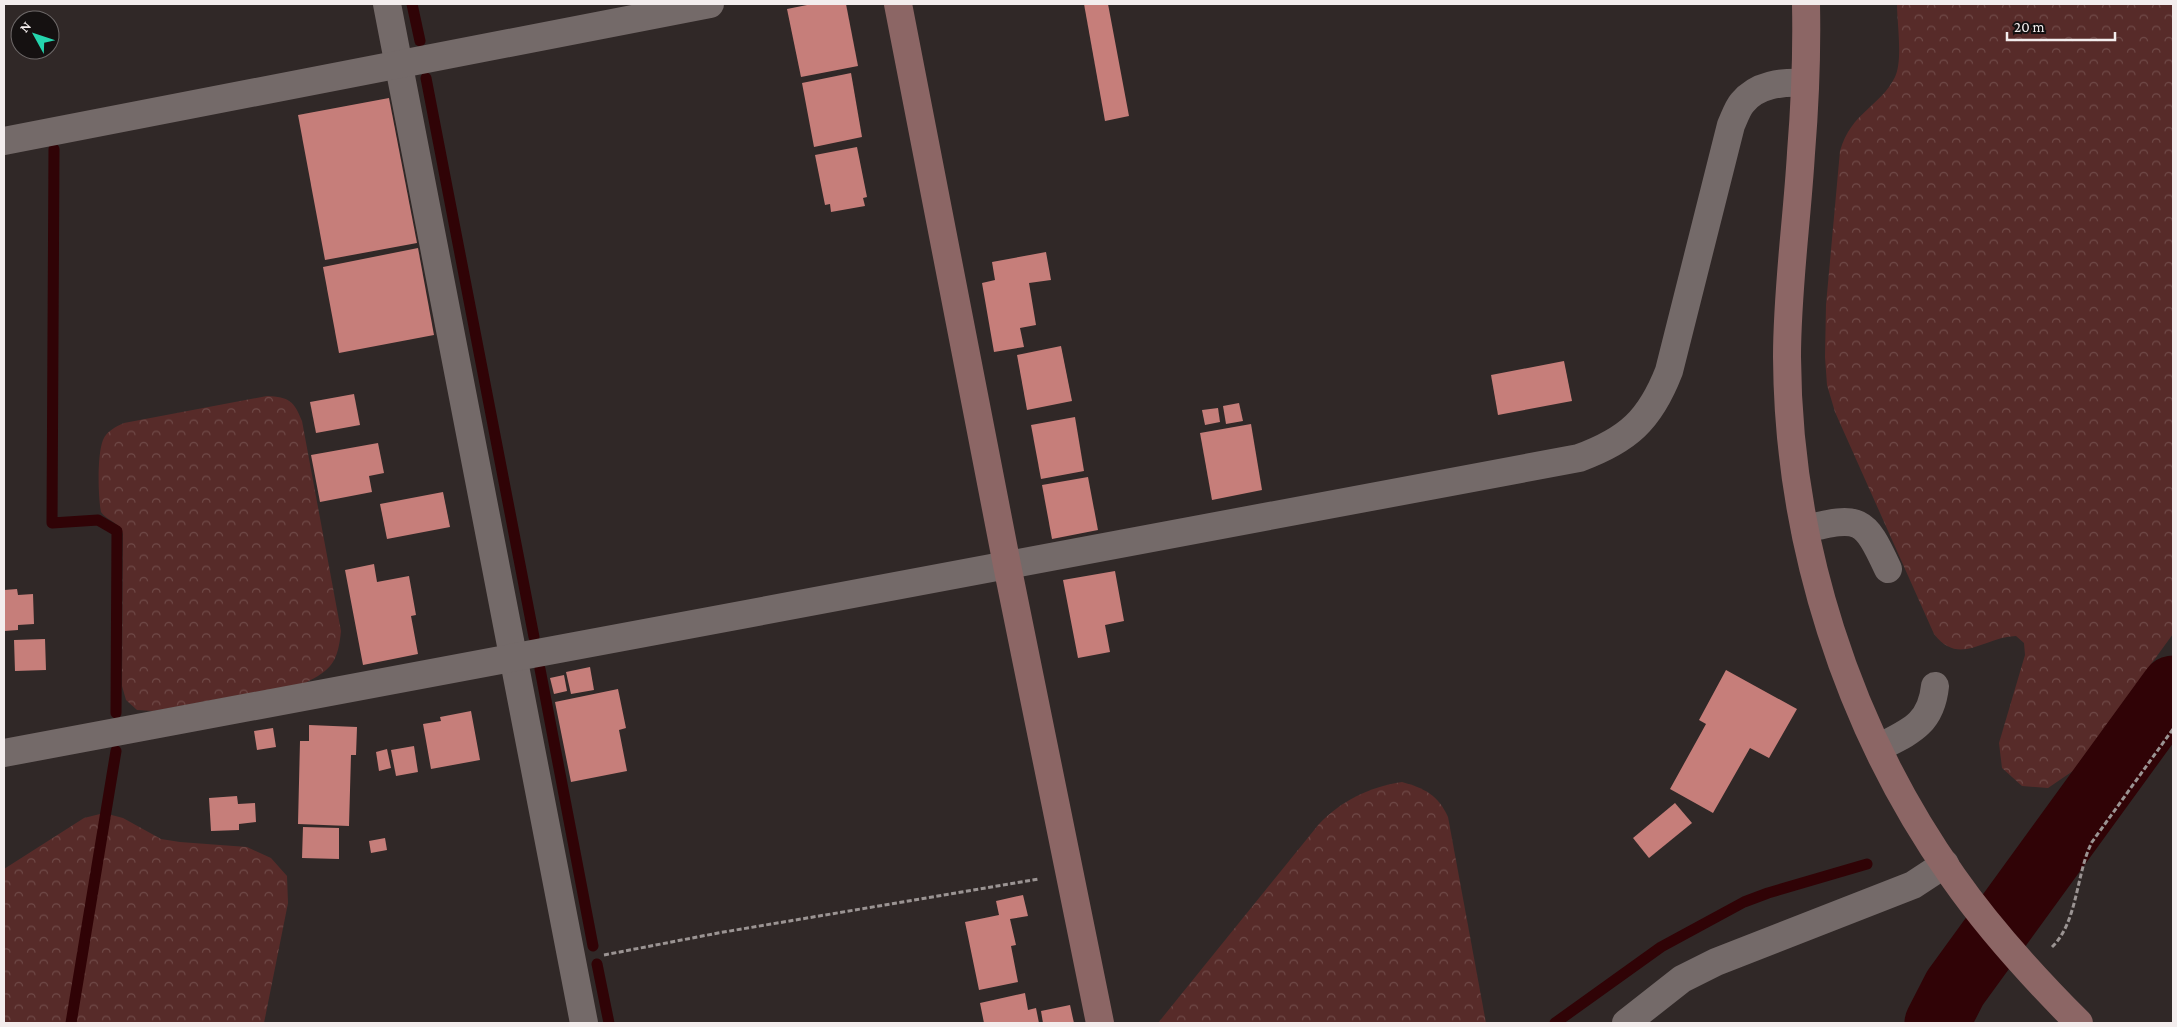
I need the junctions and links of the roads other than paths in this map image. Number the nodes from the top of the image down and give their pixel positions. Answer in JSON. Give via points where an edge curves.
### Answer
{"nodes":[{"id":1,"x":388,"y":4,"type":"edge"},
{"id":2,"x":710,"y":4,"type":"edge"},
{"id":3,"x":898,"y":4,"type":"edge"},
{"id":4,"x":1806,"y":4,"type":"edge"},
{"id":5,"x":399,"y":64,"type":"junction"},
{"id":6,"x":1804,"y":83,"type":"junction"},
{"id":7,"x":4,"y":141,"type":"edge"},
{"id":8,"x":1805,"y":529,"type":"junction"},
{"id":9,"x":1007,"y":565,"type":"junction"},
{"id":10,"x":1888,"y":569,"type":"dead end"},
{"id":11,"x":514,"y":657,"type":"junction"},
{"id":12,"x":1935,"y":686,"type":"dead end"},
{"id":13,"x":1878,"y":748,"type":"junction"},
{"id":14,"x":4,"y":753,"type":"edge"},
{"id":15,"x":1945,"y":864,"type":"junction"},
{"id":16,"x":584,"y":1023,"type":"edge"},
{"id":17,"x":1100,"y":1023,"type":"edge"},
{"id":18,"x":1626,"y":1023,"type":"edge"},
{"id":19,"x":2080,"y":1023,"type":"edge"}],
"edges":[{"from":1,"to":5,"type":"street"},
{"from":2,"to":5,"type":"street"},
{"from":3,"to":9,"type":"street"},
{"from":4,"to":6,"type":"street"},
{"from":5,"to":7,"type":"street"},
{"from":5,"to":11,"type":"street"},
{"from":6,"to":8,"type":"street","via":[[1787,358],[1789,414]]},
{"from":6,"to":9,"type":"street","via":[[1785,82],[1761,88],[1742,103],[1731,125],[1669,371],[1660,395],[1645,417],[1604,449],[1579,458]]},
{"from":8,"to":10,"type":"street","via":[[1842,521],[1856,524],[1869,532]]},
{"from":8,"to":13,"type":"street","via":[[1830,629],[1848,681]]},
{"from":9,"to":11,"type":"street"},
{"from":9,"to":17,"type":"street"},
{"from":11,"to":14,"type":"street"},
{"from":11,"to":16,"type":"street"},
{"from":12,"to":13,"type":"street","via":[[1933,701],[1925,718],[1912,731]]},
{"from":13,"to":15,"type":"street","via":[[1894,781]]},
{"from":15,"to":18,"type":"street","via":[[1913,885],[1699,970],[1675,984]]},
{"from":15,"to":19,"type":"street","via":[[1973,904],[2023,964]]}]}
